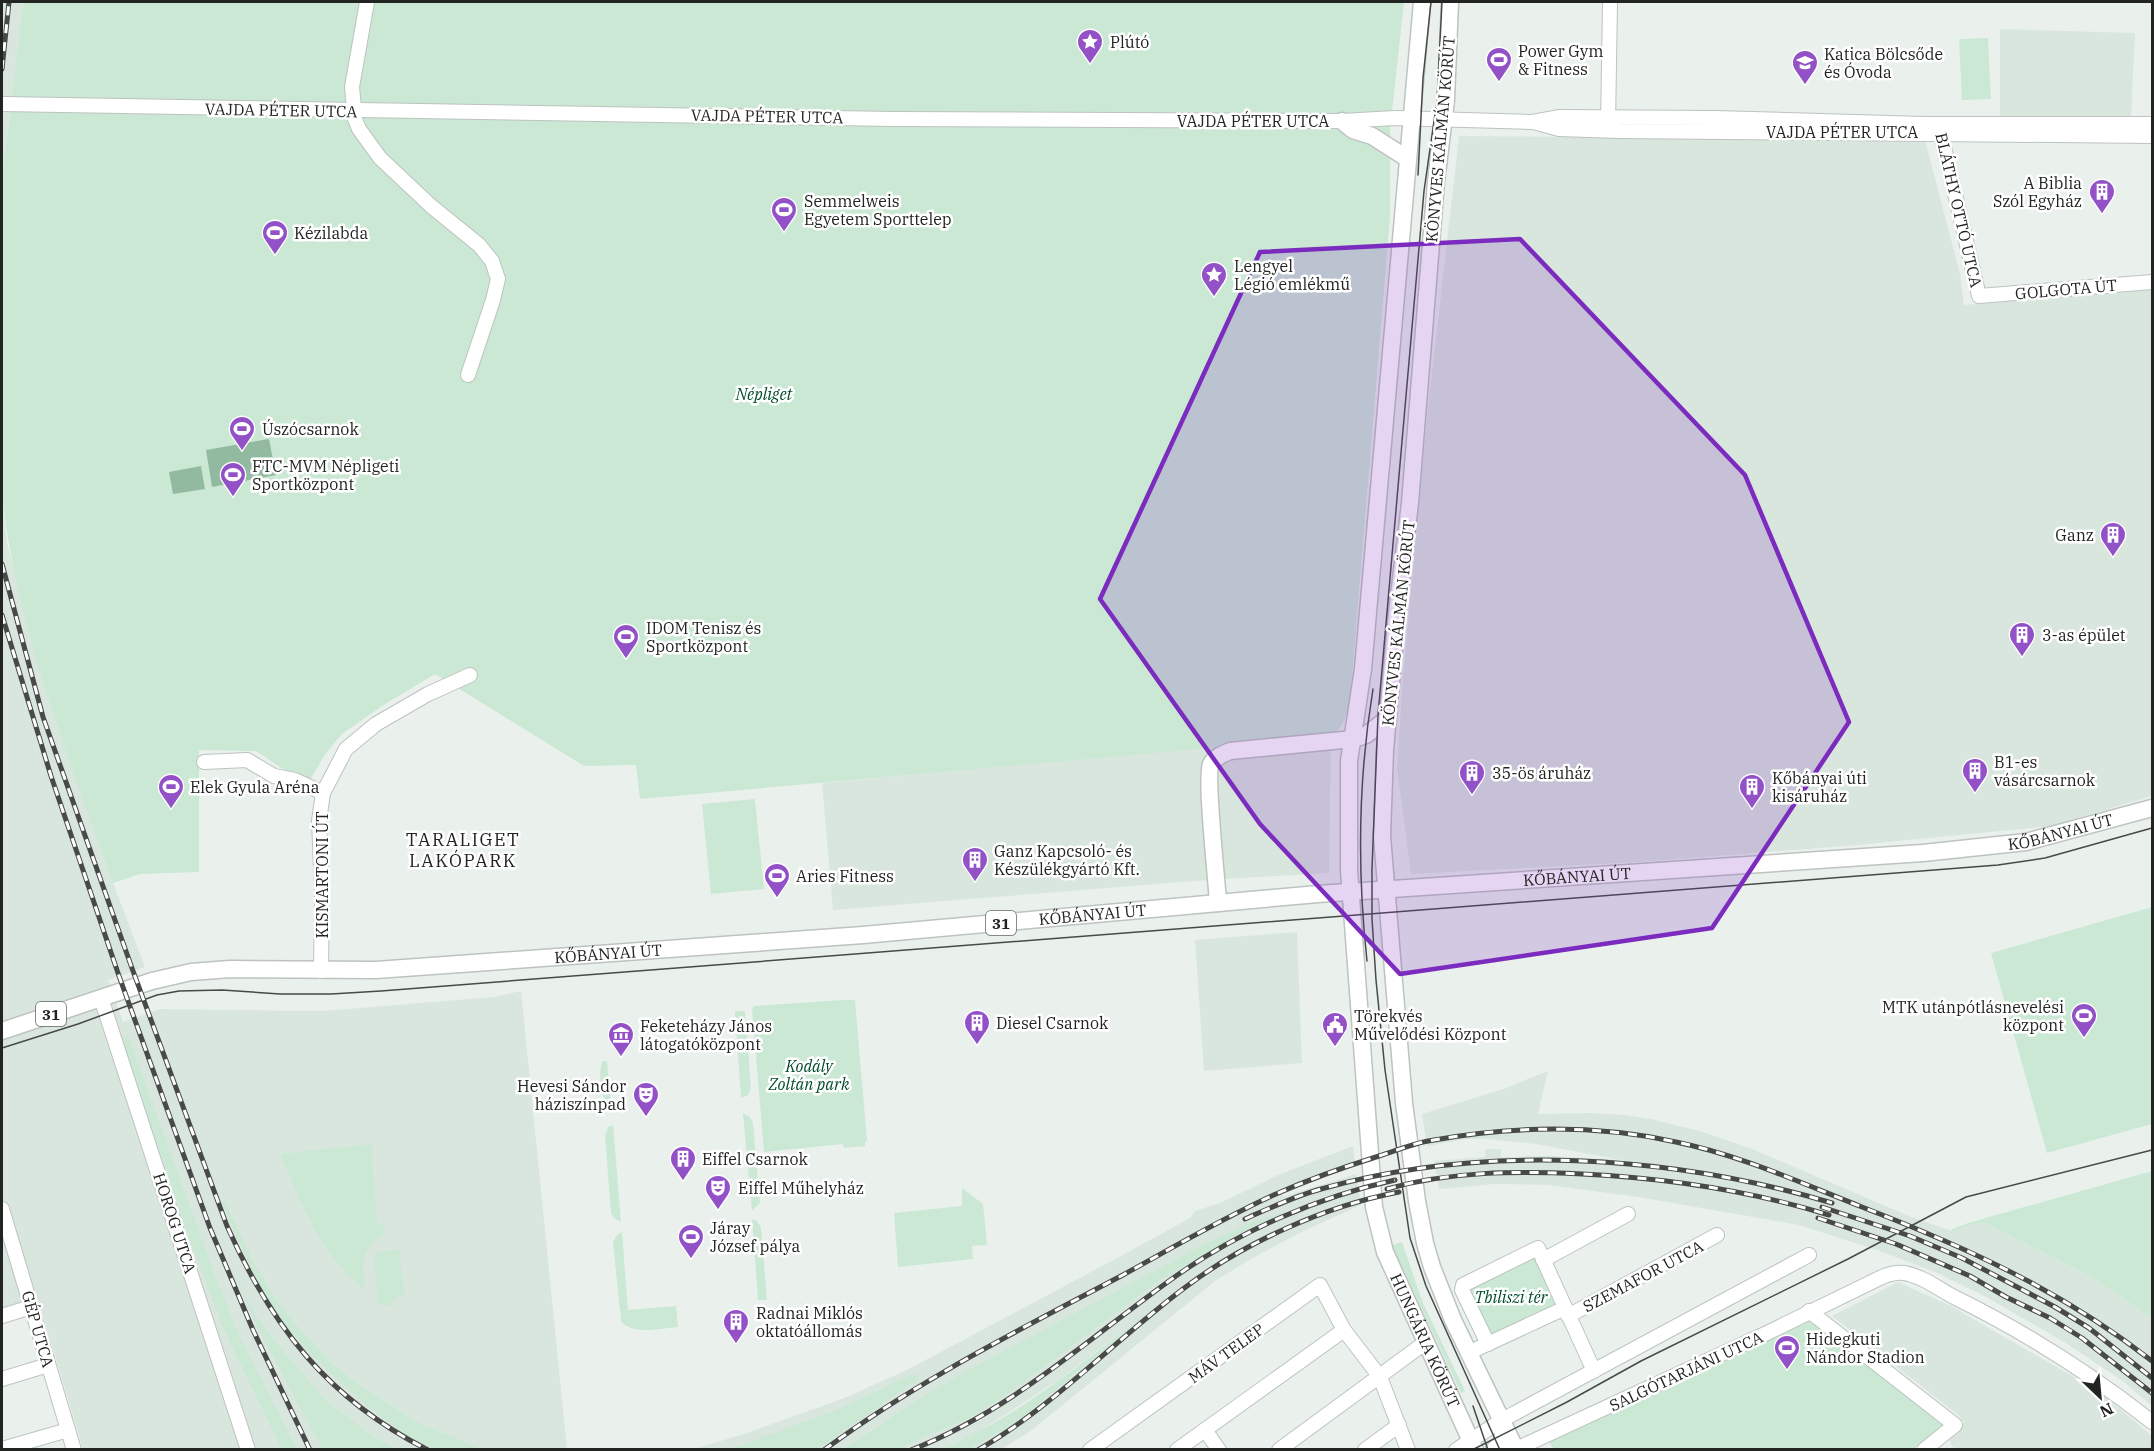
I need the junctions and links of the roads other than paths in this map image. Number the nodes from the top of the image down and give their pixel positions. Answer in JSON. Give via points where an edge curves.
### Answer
{"nodes":[{"id":1,"x":367,"y":2,"type":"edge"},
{"id":2,"x":1422,"y":2,"type":"edge"},
{"id":3,"x":1450,"y":2,"type":"edge"},
{"id":4,"x":1610,"y":2,"type":"edge"},
{"id":5,"x":2,"y":104,"type":"edge"},
{"id":6,"x":354,"y":111,"type":"junction"},
{"id":7,"x":1411,"y":119,"type":"junction"},
{"id":8,"x":1444,"y":120,"type":"junction"},
{"id":9,"x":1342,"y":121,"type":"junction"},
{"id":10,"x":1608,"y":124,"type":"junction"},
{"id":11,"x":2152,"y":124,"type":"edge"},
{"id":12,"x":1940,"y":128,"type":"junction"},
{"id":13,"x":2152,"y":136,"type":"edge"},
{"id":14,"x":1408,"y":159,"type":"junction"},
{"id":15,"x":2152,"y":282,"type":"edge"},
{"id":16,"x":1979,"y":296,"type":"joint"},
{"id":17,"x":468,"y":375,"type":"dead end"},
{"id":18,"x":470,"y":675,"type":"dead end"},
{"id":19,"x":1388,"y":718,"type":"junction"},
{"id":20,"x":1353,"y":739,"type":"junction"},
{"id":21,"x":204,"y":762,"type":"dead end"},
{"id":22,"x":323,"y":793,"type":"junction"},
{"id":23,"x":2152,"y":808,"type":"edge"},
{"id":24,"x":1386,"y":890,"type":"junction"},
{"id":25,"x":1350,"y":892,"type":"junction"},
{"id":26,"x":1218,"y":903,"type":"junction"},
{"id":27,"x":321,"y":971,"type":"junction"},
{"id":28,"x":101,"y":998,"type":"junction"},
{"id":29,"x":2,"y":1030,"type":"edge"},
{"id":30,"x":2,"y":1209,"type":"edge"},
{"id":31,"x":1628,"y":1214,"type":"dead end"},
{"id":32,"x":1379,"y":1231,"type":"joint"},
{"id":33,"x":1717,"y":1235,"type":"dead end"},
{"id":34,"x":1425,"y":1244,"type":"joint"},
{"id":35,"x":1809,"y":1255,"type":"dead end"},
{"id":36,"x":1543,"y":1260,"type":"junction"},
{"id":37,"x":31,"y":1307,"type":"junction"},
{"id":38,"x":1809,"y":1311,"type":"junction"},
{"id":39,"x":1567,"y":1312,"type":"junction"},
{"id":40,"x":2,"y":1316,"type":"edge"},
{"id":41,"x":1344,"y":1330,"type":"junction"},
{"id":42,"x":1426,"y":1342,"type":"junction"},
{"id":43,"x":1488,"y":1344,"type":"junction"},
{"id":44,"x":1468,"y":1353,"type":"junction"},
{"id":45,"x":48,"y":1365,"type":"junction"},
{"id":46,"x":1594,"y":1371,"type":"junction"},
{"id":47,"x":1380,"y":1377,"type":"junction"},
{"id":48,"x":2,"y":1379,"type":"edge"},
{"id":49,"x":1503,"y":1422,"type":"junction"},
{"id":50,"x":2152,"y":1422,"type":"edge"},
{"id":51,"x":1399,"y":1425,"type":"junction"},
{"id":52,"x":68,"y":1430,"type":"junction"},
{"id":53,"x":1205,"y":1430,"type":"junction"},
{"id":54,"x":1540,"y":1439,"type":"junction"},
{"id":55,"x":1476,"y":1446,"type":"edge"},
{"id":56,"x":2,"y":1449,"type":"edge"},
{"id":57,"x":74,"y":1449,"type":"edge"},
{"id":58,"x":248,"y":1449,"type":"edge"},
{"id":59,"x":1090,"y":1449,"type":"edge"},
{"id":60,"x":1177,"y":1449,"type":"edge"},
{"id":61,"x":1219,"y":1449,"type":"edge"},
{"id":62,"x":1279,"y":1449,"type":"edge"},
{"id":63,"x":1365,"y":1449,"type":"edge"},
{"id":64,"x":1408,"y":1449,"type":"edge"},
{"id":65,"x":1456,"y":1449,"type":"edge"},
{"id":66,"x":1494,"y":1449,"type":"edge"},
{"id":67,"x":1502,"y":1449,"type":"edge"},
{"id":68,"x":1515,"y":1449,"type":"edge"},
{"id":69,"x":1526,"y":1449,"type":"edge"},
{"id":70,"x":1924,"y":1449,"type":"edge"}],
"edges":[{"from":1,"to":6,"type":"street","via":[[352,87]]},
{"from":2,"to":7,"type":"main road","name":"KÖNYVES KÁLMÁN KÖRÚT"},
{"from":3,"to":8,"type":"main road","name":"KÖNYVES KÁLMÁN KÖRÚT"},
{"from":4,"to":10,"type":"street"},
{"from":5,"to":6,"type":"street","name":"VAJDA PÉTER UTCA"},
{"from":6,"to":9,"type":"street","name":"VAJDA PÉTER UTCA"},
{"from":6,"to":17,"type":"street","via":[[359,129],[373,151],[492,261],[498,279]]},
{"from":7,"to":8,"type":"street","name":"VAJDA PÉTER UTCA"},
{"from":7,"to":9,"type":"street","name":"VAJDA PÉTER UTCA"},
{"from":7,"to":14,"type":"main road","name":"KÖNYVES KÁLMÁN KÖRÚT"},
{"from":8,"to":10,"type":"street","name":"VAJDA PÉTER UTCA","via":[[1532,122],[1559,129]]},
{"from":8,"to":19,"type":"main road","name":"KÖNYVES KÁLMÁN KÖRÚT"},
{"from":9,"to":14,"type":"main road"},
{"from":10,"to":12,"type":"street","name":"VAJDA PÉTER UTCA"},
{"from":11,"to":12,"type":"street","name":"VAJDA PÉTER UTCA"},
{"from":12,"to":13,"type":"street","name":"VAJDA PÉTER UTCA"},
{"from":12,"to":16,"type":"street","name":"BLÁTHY OTTÓ UTCA"},
{"from":14,"to":20,"type":"main road","name":"KÖNYVES KÁLMÁN KÖRÚT","via":[[1364,658]]},
{"from":15,"to":16,"type":"street","name":"GOLGOTA ÚT"},
{"from":18,"to":22,"type":"street","name":"KISMARTONI ÚT","via":[[376,724],[346,749]]},
{"from":19,"to":20,"type":"main road","via":[[1366,735]]},
{"from":19,"to":24,"type":"main road","name":"KÖNYVES KÁLMÁN KÖRÚT","via":[[1382,828]]},
{"from":20,"to":25,"type":"main road","name":"KÖNYVES KÁLMÁN KÖRÚT","via":[[1349,761]]},
{"from":20,"to":26,"type":"main road","via":[[1230,752],[1212,762],[1210,801]]},
{"from":21,"to":22,"type":"street","via":[[248,760],[274,776],[295,780]]},
{"from":22,"to":27,"type":"street","name":"KISMARTONI ÚT","via":[[319,821]]},
{"from":23,"to":24,"type":"main road","name":"KŐBÁNYAI ÚT","via":[[2042,839],[1923,854]]},
{"from":24,"to":25,"type":"main road","name":"KŐBÁNYAI ÚT","number":"31"},
{"from":24,"to":34,"type":"main road","name":"KÖNYVES KÁLMÁN KÖRÚT","via":[[1404,1103]]},
{"from":25,"to":26,"type":"main road","name":"KŐBÁNYAI ÚT","number":"31"},
{"from":25,"to":32,"type":"main road","name":"KÖNYVES KÁLMÁN KÖRÚT"},
{"from":26,"to":27,"type":"main road","name":"KŐBÁNYAI ÚT","number":"31","via":[[830,937]]},
{"from":27,"to":28,"type":"main road","name":"KŐBÁNYAI ÚT","number":"31","via":[[191,972]]},
{"from":28,"to":29,"type":"main road","name":"KŐBÁNYAI ÚT","number":"31"},
{"from":28,"to":58,"type":"street","name":"HOROG UTCA"},
{"from":30,"to":37,"type":"street","name":"GÉP UTCA"},
{"from":31,"to":36,"type":"street"},
{"from":32,"to":42,"type":"main road","name":"HUNGÁRIA KÖRÚT"},
{"from":33,"to":39,"type":"street","name":"SZEMAFOR UTCA"},
{"from":34,"to":44,"type":"main road","name":"HUNGÁRIA KÖRÚT"},
{"from":35,"to":46,"type":"street"},
{"from":36,"to":39,"type":"street"},
{"from":36,"to":43,"type":"street","via":[[1538,1248],[1463,1285]]},
{"from":37,"to":40,"type":"street"},
{"from":37,"to":45,"type":"street","name":"GÉP UTCA"},
{"from":38,"to":50,"type":"street","name":"SALGÓTARJÁNI UTCA","via":[[1882,1277],[1898,1273],[1914,1276],[2058,1354]]},
{"from":38,"to":54,"type":"street","name":"SALGÓTARJÁNI UTCA"},
{"from":38,"to":70,"type":"street","via":[[1955,1425]]},
{"from":39,"to":43,"type":"street"},
{"from":39,"to":46,"type":"street"},
{"from":41,"to":47,"type":"street","name":"MÁV TELEP"},
{"from":41,"to":53,"type":"street"},
{"from":41,"to":59,"type":"street","name":"MÁV TELEP","via":[[1320,1285]]},
{"from":42,"to":47,"type":"street"},
{"from":42,"to":55,"type":"main road","name":"HUNGÁRIA KÖRÚT"},
{"from":43,"to":44,"type":"street"},
{"from":44,"to":49,"type":"main road","name":"HUNGÁRIA KÖRÚT"},
{"from":45,"to":48,"type":"street"},
{"from":45,"to":52,"type":"street","name":"GÉP UTCA"},
{"from":46,"to":49,"type":"street"},
{"from":47,"to":51,"type":"street","name":"MÁV TELEP"},
{"from":47,"to":62,"type":"street"},
{"from":49,"to":55,"type":"street"},
{"from":49,"to":66,"type":"main road","via":[[1503,1442]]},
{"from":49,"to":67,"type":"main road"},
{"from":49,"to":68,"type":"main road","name":"HUNGÁRIA KÖRÚT"},
{"from":51,"to":63,"type":"street"},
{"from":51,"to":64,"type":"street","name":"MÁV TELEP"},
{"from":52,"to":56,"type":"street"},
{"from":52,"to":57,"type":"street","name":"GÉP UTCA"},
{"from":53,"to":60,"type":"street"},
{"from":53,"to":61,"type":"street"},
{"from":54,"to":68,"type":"street","name":"SALGÓTARJÁNI UTCA"},
{"from":54,"to":69,"type":"street","name":"SALGÓTARJÁNI UTCA"},
{"from":55,"to":65,"type":"street"}]}
